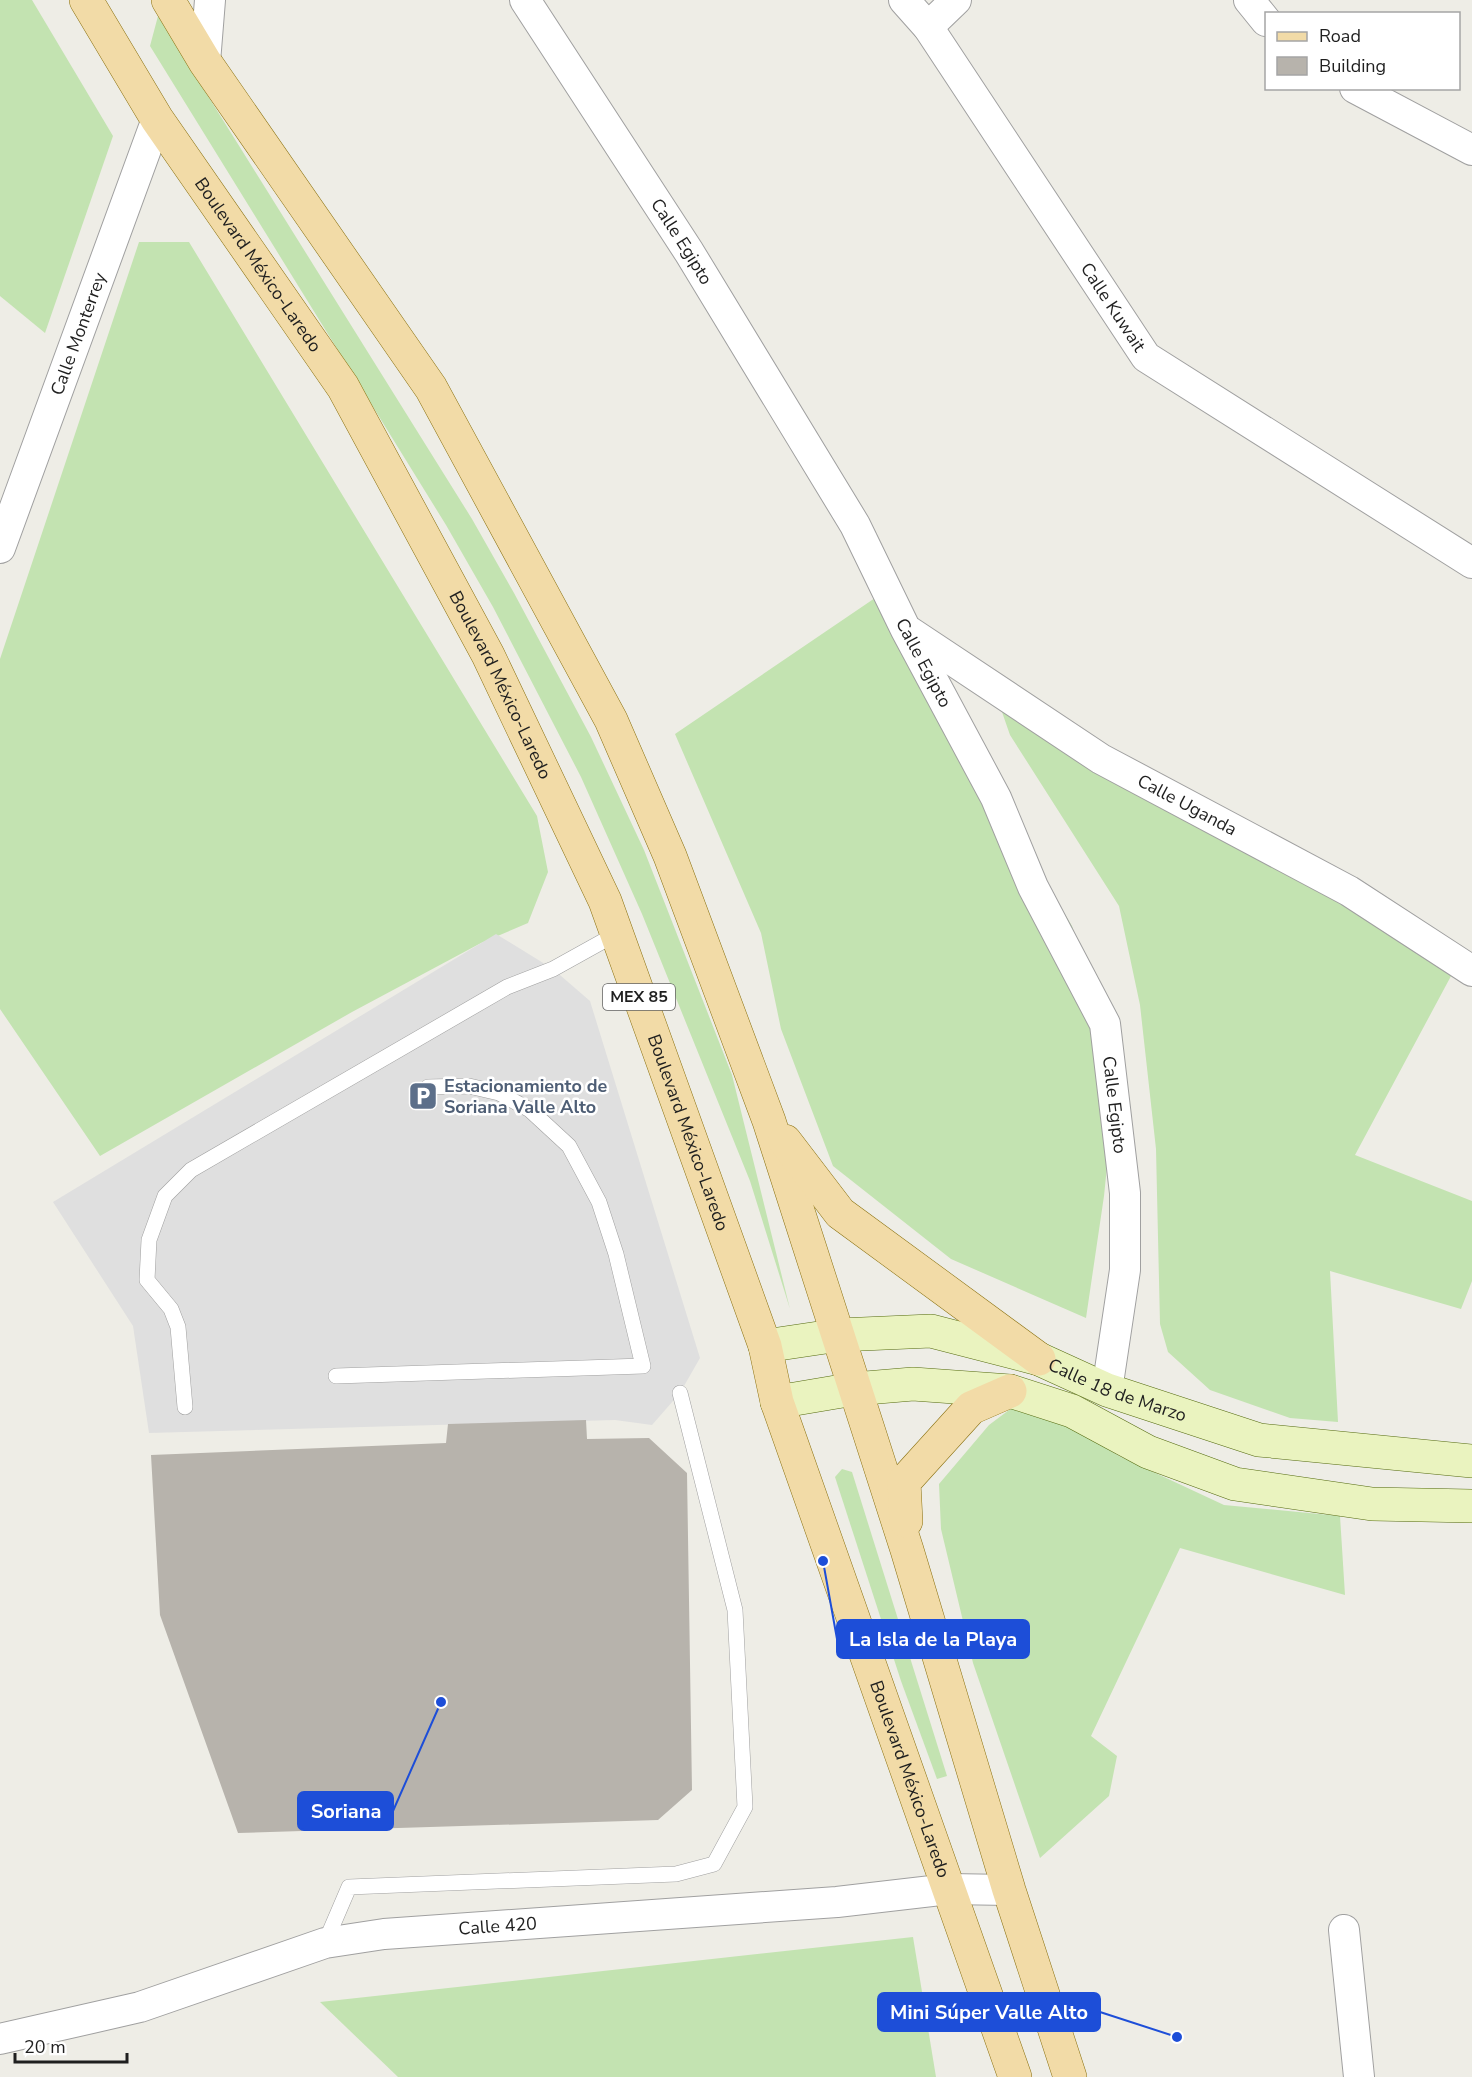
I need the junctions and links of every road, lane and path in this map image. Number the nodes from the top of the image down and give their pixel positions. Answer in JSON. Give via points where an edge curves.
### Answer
{"nodes":[{"id":1,"x":86,"y":0,"type":"edge"},
{"id":2,"x":168,"y":0,"type":"edge"},
{"id":3,"x":210,"y":0,"type":"edge"},
{"id":4,"x":525,"y":0,"type":"edge"},
{"id":5,"x":904,"y":0,"type":"edge"},
{"id":6,"x":956,"y":0,"type":"edge"},
{"id":7,"x":1249,"y":0,"type":"edge"},
{"id":8,"x":1265,"y":20,"type":"edge"},
{"id":9,"x":928,"y":27,"type":"junction"},
{"id":10,"x":205,"y":62,"type":"junction"},
{"id":11,"x":1359,"y":90,"type":"edge"},
{"id":12,"x":157,"y":119,"type":"junction"},
{"id":13,"x":1472,"y":150,"type":"edge"},
{"id":14,"x":0,"y":548,"type":"edge"},
{"id":15,"x":1472,"y":563,"type":"edge"},
{"id":16,"x":906,"y":630,"type":"junction"},
{"id":17,"x":616,"y":934,"type":"junction"},
{"id":18,"x":1472,"y":971,"type":"edge"},
{"id":19,"x":428,"y":1087,"type":"dead end"},
{"id":20,"x":769,"y":1121,"type":"junction"},
{"id":21,"x":839,"y":1335,"type":"junction"},
{"id":22,"x":765,"y":1346,"type":"junction"},
{"id":23,"x":1039,"y":1359,"type":"junction"},
{"id":24,"x":336,"y":1376,"type":"dead end"},
{"id":25,"x":854,"y":1389,"type":"junction"},
{"id":26,"x":1107,"y":1390,"type":"junction"},
{"id":27,"x":1011,"y":1391,"type":"junction"},
{"id":28,"x":681,"y":1393,"type":"dead end"},
{"id":29,"x":777,"y":1402,"type":"junction"},
{"id":30,"x":185,"y":1407,"type":"dead end"},
{"id":31,"x":1472,"y":1461,"type":"edge"},
{"id":32,"x":1472,"y":1506,"type":"edge"},
{"id":33,"x":907,"y":1550,"type":"junction"},
{"id":34,"x":949,"y":1889,"type":"junction"},
{"id":35,"x":1009,"y":1890,"type":"junction"},
{"id":36,"x":1344,"y":1930,"type":"dead end"},
{"id":37,"x":325,"y":1943,"type":"junction"},
{"id":38,"x":0,"y":2039,"type":"edge"},
{"id":39,"x":1015,"y":2077,"type":"edge"},
{"id":40,"x":1070,"y":2077,"type":"edge"},
{"id":41,"x":1359,"y":2077,"type":"edge"}],
"edges":[{"from":1,"to":12,"type":"main road","name":"Boulevard México-Laredo","number":"MEX 85"},
{"from":2,"to":10,"type":"main road"},
{"from":3,"to":10,"type":"street"},
{"from":4,"to":16,"type":"street","name":"Calle Egipto","via":[[689,252],[855,525]]},
{"from":5,"to":9,"type":"street","name":"Calle Kuwait"},
{"from":6,"to":9,"type":"street"},
{"from":7,"to":8,"type":"street"},
{"from":9,"to":15,"type":"street","name":"Calle Kuwait","via":[[1146,357]]},
{"from":10,"to":20,"type":"main road","via":[[431,388],[611,720],[670,856]]},
{"from":11,"to":13,"type":"street"},
{"from":12,"to":14,"type":"street","name":"Calle Monterrey"},
{"from":12,"to":17,"type":"main road","name":"Boulevard México-Laredo","number":"MEX 85","via":[[343,387],[488,655],[605,901]]},
{"from":16,"to":18,"type":"street","name":"Calle Uganda","via":[[1101,759],[1349,891]]},
{"from":16,"to":26,"type":"street","name":"Calle Egipto","via":[[996,798],[1033,887],[1105,1024],[1125,1204],[1125,1270]]},
{"from":17,"to":22,"type":"main road","name":"Boulevard México-Laredo","number":"MEX 85"},
{"from":17,"to":30,"type":"lane","via":[[553,969],[507,987],[190,1170],[165,1196],[149,1240],[147,1280],[171,1309],[178,1326]]},
{"from":19,"to":24,"type":"lane","via":[[469,1086],[499,1093],[530,1110],[569,1146],[599,1202],[643,1366]]},
{"from":20,"to":21,"type":"main road"},
{"from":20,"to":23,"type":"main road","via":[[840,1213]]},
{"from":21,"to":22,"type":"street","name":"Calle 18 de Marzo"},
{"from":21,"to":23,"type":"street","name":"Calle 18 de Marzo","via":[[931,1331]]},
{"from":21,"to":25,"type":"main road"},
{"from":22,"to":29,"type":"main road","name":"Boulevard México-Laredo","number":"MEX 85"},
{"from":23,"to":26,"type":"street","name":"Calle 18 de Marzo"},
{"from":25,"to":27,"type":"street","name":"Calle 18 de Marzo","via":[[913,1384]]},
{"from":25,"to":29,"type":"street","name":"Calle 18 de Marzo"},
{"from":25,"to":33,"type":"main road"},
{"from":26,"to":31,"type":"street","name":"Calle 18 de Marzo","via":[[1259,1440]]},
{"from":27,"to":32,"type":"street","name":"Calle 18 de Marzo","via":[[1072,1411],[1148,1452],[1235,1484],[1372,1504]]},
{"from":27,"to":33,"type":"main road","via":[[971,1408],[904,1482]]},
{"from":28,"to":37,"type":"lane","via":[[735,1610],[745,1807],[714,1864],[676,1874],[349,1887]]},
{"from":29,"to":34,"type":"main road","name":"Boulevard México-Laredo","number":"MEX 85"},
{"from":33,"to":35,"type":"main road"},
{"from":34,"to":35,"type":"street","name":"Calle 420"},
{"from":34,"to":37,"type":"street","name":"Calle 420","via":[[837,1902],[384,1934]]},
{"from":34,"to":39,"type":"main road","name":"Boulevard México-Laredo","number":"MEX 85"},
{"from":35,"to":40,"type":"main road"},
{"from":36,"to":41,"type":"street"},
{"from":37,"to":38,"type":"street","name":"Calle 420","via":[[140,2007]]}]}
